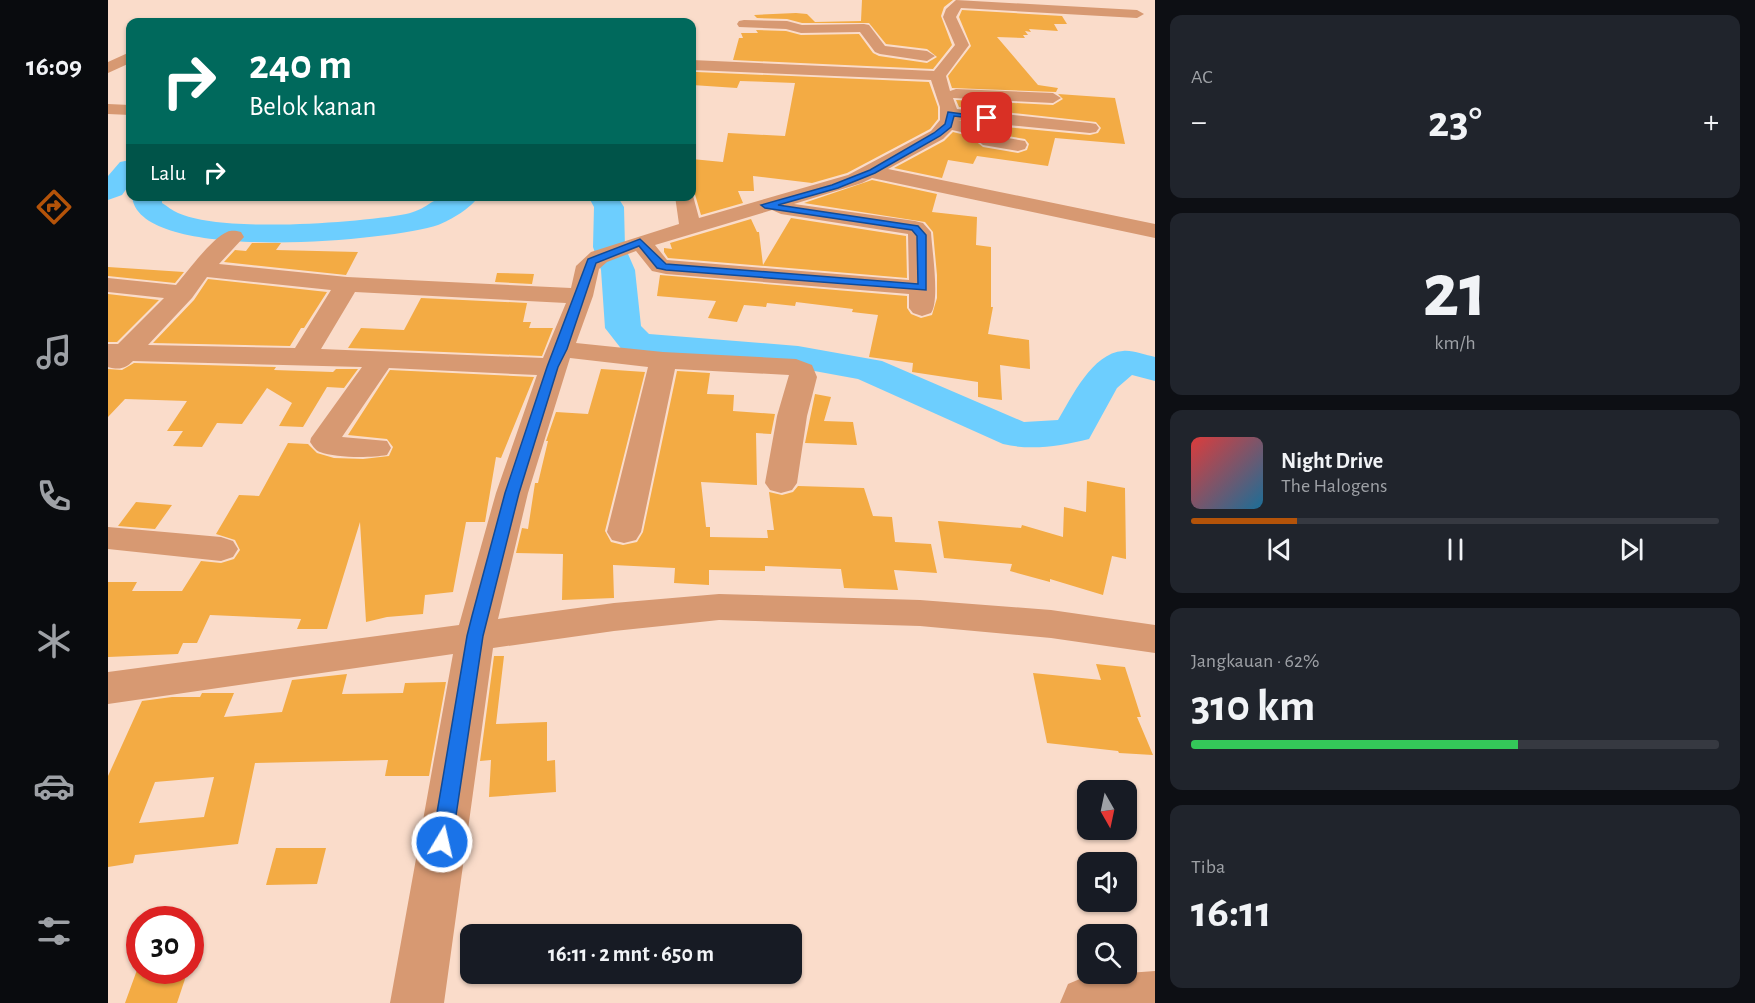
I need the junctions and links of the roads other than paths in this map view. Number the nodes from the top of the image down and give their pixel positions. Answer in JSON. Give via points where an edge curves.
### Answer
{"nodes":[{"id":1,"x":961,"y":2,"type":"edge"},
{"id":2,"x":1077,"y":5,"type":"edge"},
{"id":3,"x":996,"y":6,"type":"junction"},
{"id":4,"x":1021,"y":7,"type":"junction"},
{"id":5,"x":1137,"y":14,"type":"dead end"},
{"id":6,"x":993,"y":22,"type":"dead end"},
{"id":7,"x":1032,"y":23,"type":"dead end"},
{"id":8,"x":744,"y":24,"type":"dead end"},
{"id":9,"x":126,"y":59,"type":"edge"},
{"id":10,"x":952,"y":59,"type":"junction"},
{"id":11,"x":696,"y":65,"type":"edge"},
{"id":12,"x":108,"y":68,"type":"edge"},
{"id":13,"x":941,"y":85,"type":"junction"},
{"id":14,"x":1027,"y":97,"type":"junction"},
{"id":15,"x":1053,"y":98,"type":"dead end"},
{"id":16,"x":108,"y":109,"type":"edge"},
{"id":17,"x":126,"y":110,"type":"edge"},
{"id":18,"x":949,"y":119,"type":"junction"},
{"id":19,"x":1029,"y":122,"type":"junction"},
{"id":20,"x":1089,"y":128,"type":"dead end"},
{"id":21,"x":1018,"y":145,"type":"dead end"},
{"id":22,"x":872,"y":172,"type":"junction"},
{"id":23,"x":686,"y":201,"type":"edge"},
{"id":24,"x":765,"y":205,"type":"junction"},
{"id":25,"x":690,"y":227,"type":"junction"},
{"id":26,"x":1155,"y":231,"type":"edge"},
{"id":27,"x":232,"y":237,"type":"dead end"},
{"id":28,"x":621,"y":249,"type":"junction"},
{"id":29,"x":201,"y":268,"type":"junction"},
{"id":30,"x":348,"y":284,"type":"junction"},
{"id":31,"x":108,"y":285,"type":"edge"},
{"id":32,"x":183,"y":293,"type":"junction"},
{"id":33,"x":580,"y":296,"type":"junction"},
{"id":34,"x":117,"y":351,"type":"edge"},
{"id":35,"x":303,"y":356,"type":"junction"},
{"id":36,"x":557,"y":358,"type":"junction"},
{"id":37,"x":381,"y":360,"type":"junction"},
{"id":38,"x":663,"y":360,"type":"junction"},
{"id":39,"x":108,"y":370,"type":"edge"},
{"id":40,"x":376,"y":448,"type":"dead end"},
{"id":41,"x":781,"y":483,"type":"dead end"},
{"id":42,"x":624,"y":532,"type":"dead end"},
{"id":43,"x":108,"y":538,"type":"edge"},
{"id":44,"x":221,"y":549,"type":"dead end"},
{"id":45,"x":475,"y":636,"type":"junction"},
{"id":46,"x":1155,"y":639,"type":"edge"},
{"id":47,"x":108,"y":688,"type":"edge"},
{"id":48,"x":1155,"y":997,"type":"edge"},
{"id":49,"x":417,"y":1003,"type":"edge"},
{"id":50,"x":1087,"y":1003,"type":"edge"}],
"edges":[{"from":1,"to":3,"type":"street"},
{"from":1,"to":10,"type":"street","via":[[949,16],[962,45]]},
{"from":2,"to":4,"type":"street"},
{"from":2,"to":5,"type":"street"},
{"from":3,"to":4,"type":"street"},
{"from":3,"to":6,"type":"street"},
{"from":4,"to":7,"type":"street"},
{"from":8,"to":10,"type":"street","via":[[864,28],[885,51]]},
{"from":9,"to":12,"type":"street"},
{"from":10,"to":13,"type":"street"},
{"from":11,"to":13,"type":"street","via":[[729,61]]},
{"from":13,"to":14,"type":"street"},
{"from":13,"to":18,"type":"street"},
{"from":14,"to":15,"type":"street"},
{"from":14,"to":19,"type":"street"},
{"from":16,"to":17,"type":"street"},
{"from":18,"to":19,"type":"street"},
{"from":18,"to":21,"type":"street","via":[[976,130],[990,141]]},
{"from":18,"to":22,"type":"street","via":[[937,135]]},
{"from":19,"to":20,"type":"street"},
{"from":22,"to":24,"type":"street"},
{"from":22,"to":26,"type":"street"},
{"from":23,"to":25,"type":"street"},
{"from":24,"to":25,"type":"street"},
{"from":24,"to":28,"type":"street","via":[[915,228],[921,235],[922,299],[666,267]]},
{"from":25,"to":28,"type":"street"},
{"from":27,"to":29,"type":"street"},
{"from":28,"to":33,"type":"street","via":[[588,266]]},
{"from":29,"to":30,"type":"street"},
{"from":29,"to":32,"type":"street"},
{"from":30,"to":33,"type":"street"},
{"from":30,"to":35,"type":"street"},
{"from":31,"to":32,"type":"street"},
{"from":32,"to":34,"type":"street"},
{"from":33,"to":36,"type":"street"},
{"from":34,"to":35,"type":"street"},
{"from":34,"to":39,"type":"street"},
{"from":35,"to":37,"type":"street"},
{"from":36,"to":37,"type":"street"},
{"from":36,"to":38,"type":"street"},
{"from":36,"to":45,"type":"street","via":[[512,493]]},
{"from":37,"to":40,"type":"street","via":[[325,442]]},
{"from":38,"to":41,"type":"street","via":[[789,365],[802,371]]},
{"from":38,"to":42,"type":"street"},
{"from":43,"to":44,"type":"street"},
{"from":45,"to":46,"type":"street","via":[[614,617],[729,607],[920,614],[1051,624]]},
{"from":45,"to":47,"type":"street"},
{"from":45,"to":49,"type":"street"},
{"from":48,"to":50,"type":"street"}]}
